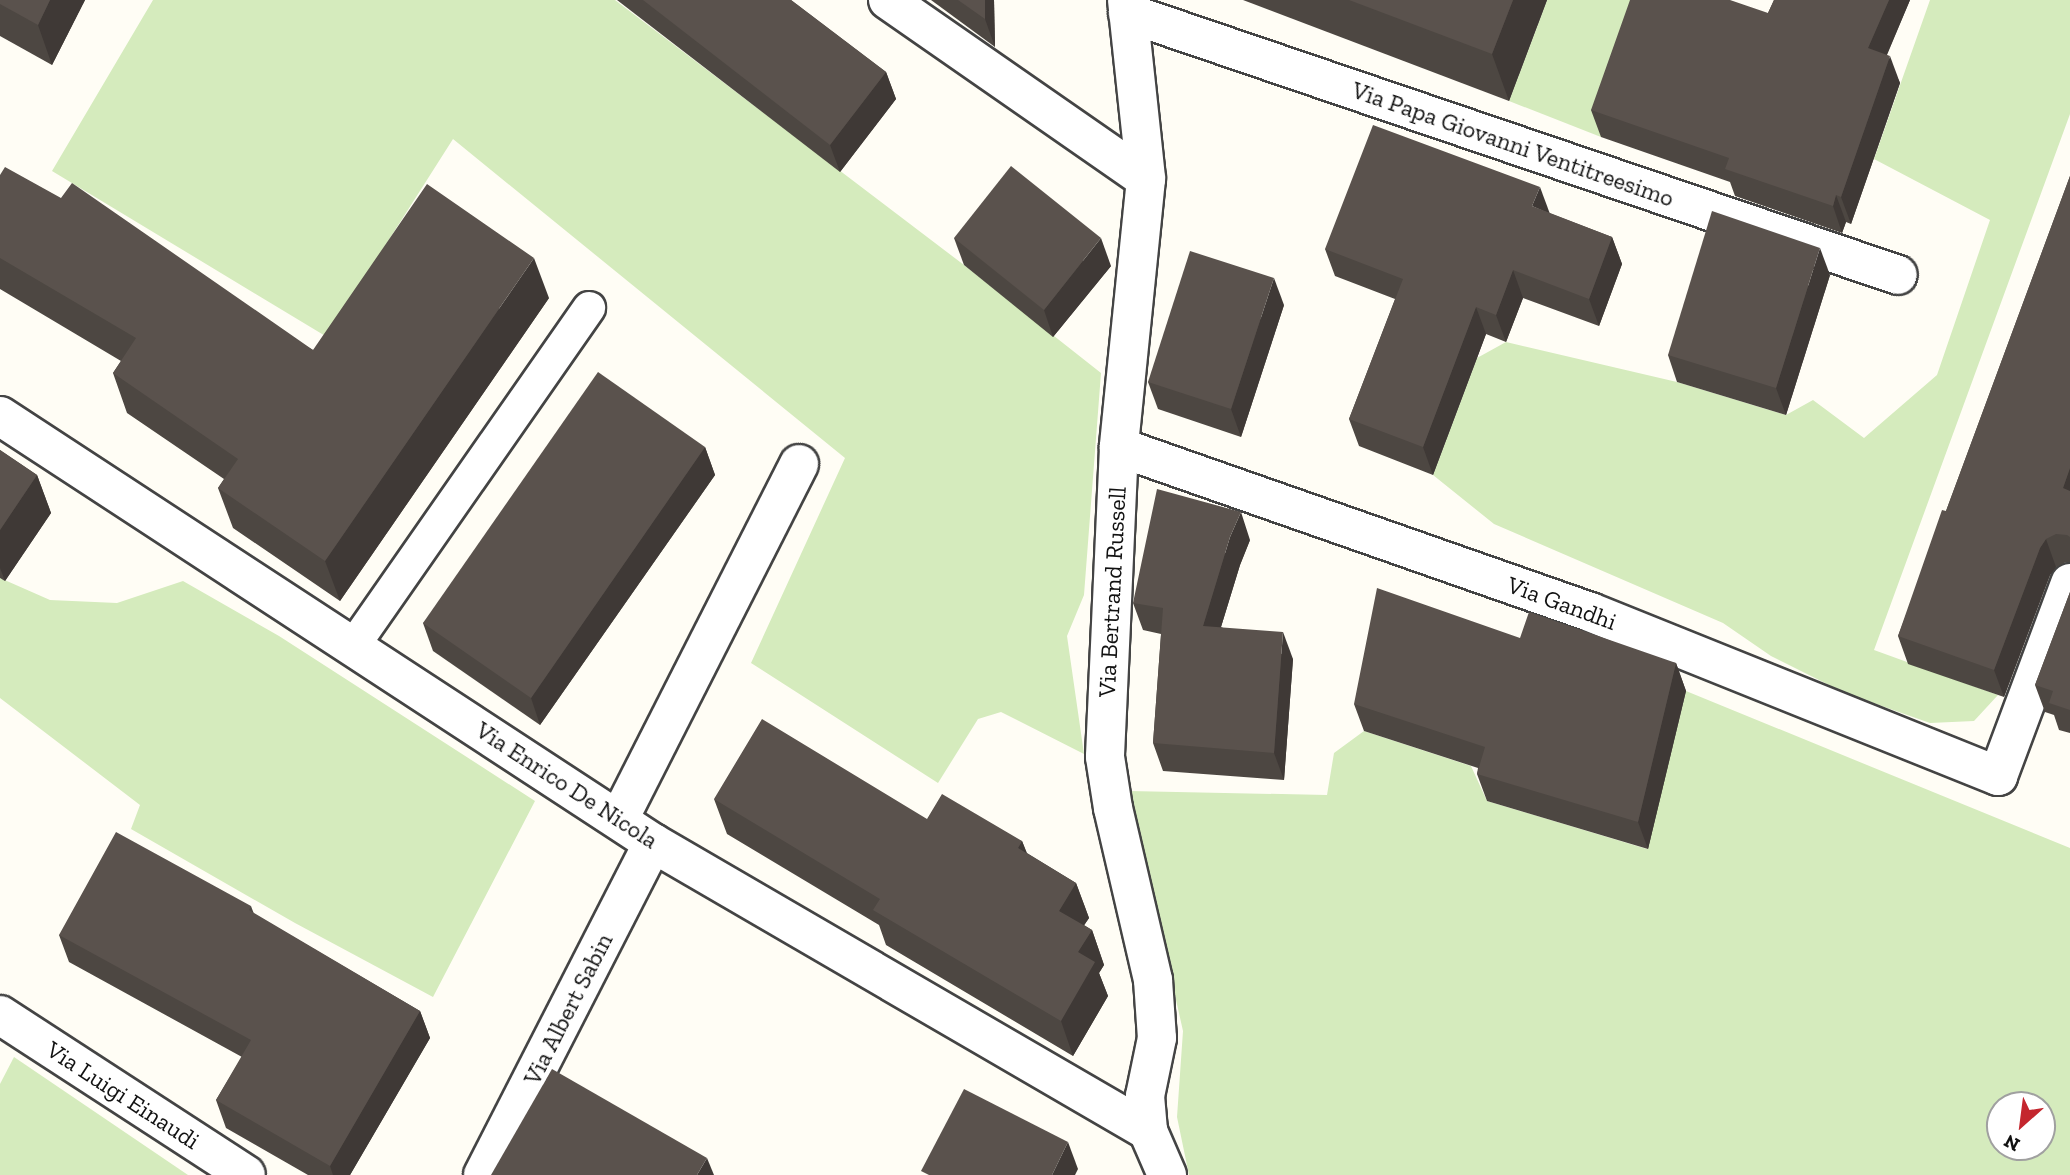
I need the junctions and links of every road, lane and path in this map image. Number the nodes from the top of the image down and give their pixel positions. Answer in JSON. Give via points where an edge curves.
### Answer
{"nodes":[{"id":1,"x":888,"y":0,"type":"edge"},
{"id":2,"x":1127,"y":7,"type":"edge"},
{"id":3,"x":1146,"y":179,"type":"junction"},
{"id":4,"x":1898,"y":275,"type":"dead end"},
{"id":5,"x":589,"y":309,"type":"dead end"},
{"id":6,"x":0,"y":416,"type":"edge"},
{"id":7,"x":1119,"y":447,"type":"junction"},
{"id":8,"x":799,"y":464,"type":"dead end"},
{"id":9,"x":2070,"y":583,"type":"edge"},
{"id":10,"x":354,"y":645,"type":"junction"},
{"id":11,"x":619,"y":819,"type":"junction"},
{"id":12,"x":653,"y":843,"type":"junction"},
{"id":13,"x":0,"y":1015,"type":"edge"},
{"id":14,"x":1148,"y":1131,"type":"junction"},
{"id":15,"x":246,"y":1175,"type":"edge"},
{"id":16,"x":483,"y":1175,"type":"edge"},
{"id":17,"x":1167,"y":1175,"type":"edge"}],
"edges":[{"from":1,"to":3,"type":"street"},
{"from":2,"to":3,"type":"street","name":"Via Bertrand Russell"},
{"from":2,"to":4,"type":"street","name":"Via Papa Giovanni Ventitreesimo"},
{"from":3,"to":7,"type":"street","name":"Via Bertrand Russell"},
{"from":5,"to":10,"type":"lane"},
{"from":6,"to":10,"type":"street","name":"Via Enrico De Nicola"},
{"from":7,"to":9,"type":"street","name":"Via Gandhi","via":[[1590,612],[1998,776]]},
{"from":7,"to":14,"type":"street","name":"Via Bertrand Russell","via":[[1105,757],[1153,980],[1157,1038],[1145,1096]]},
{"from":8,"to":11,"type":"street"},
{"from":10,"to":11,"type":"street","name":"Via Enrico De Nicola"},
{"from":11,"to":12,"type":"street","name":"Via Enrico De Nicola"},
{"from":12,"to":14,"type":"street","name":"Via Enrico De Nicola"},
{"from":12,"to":16,"type":"street","name":"Via Albert Sabin"},
{"from":13,"to":15,"type":"street","name":"Via Luigi Einaudi"},
{"from":14,"to":17,"type":"street","name":"Via Bertrand Russell"}]}
